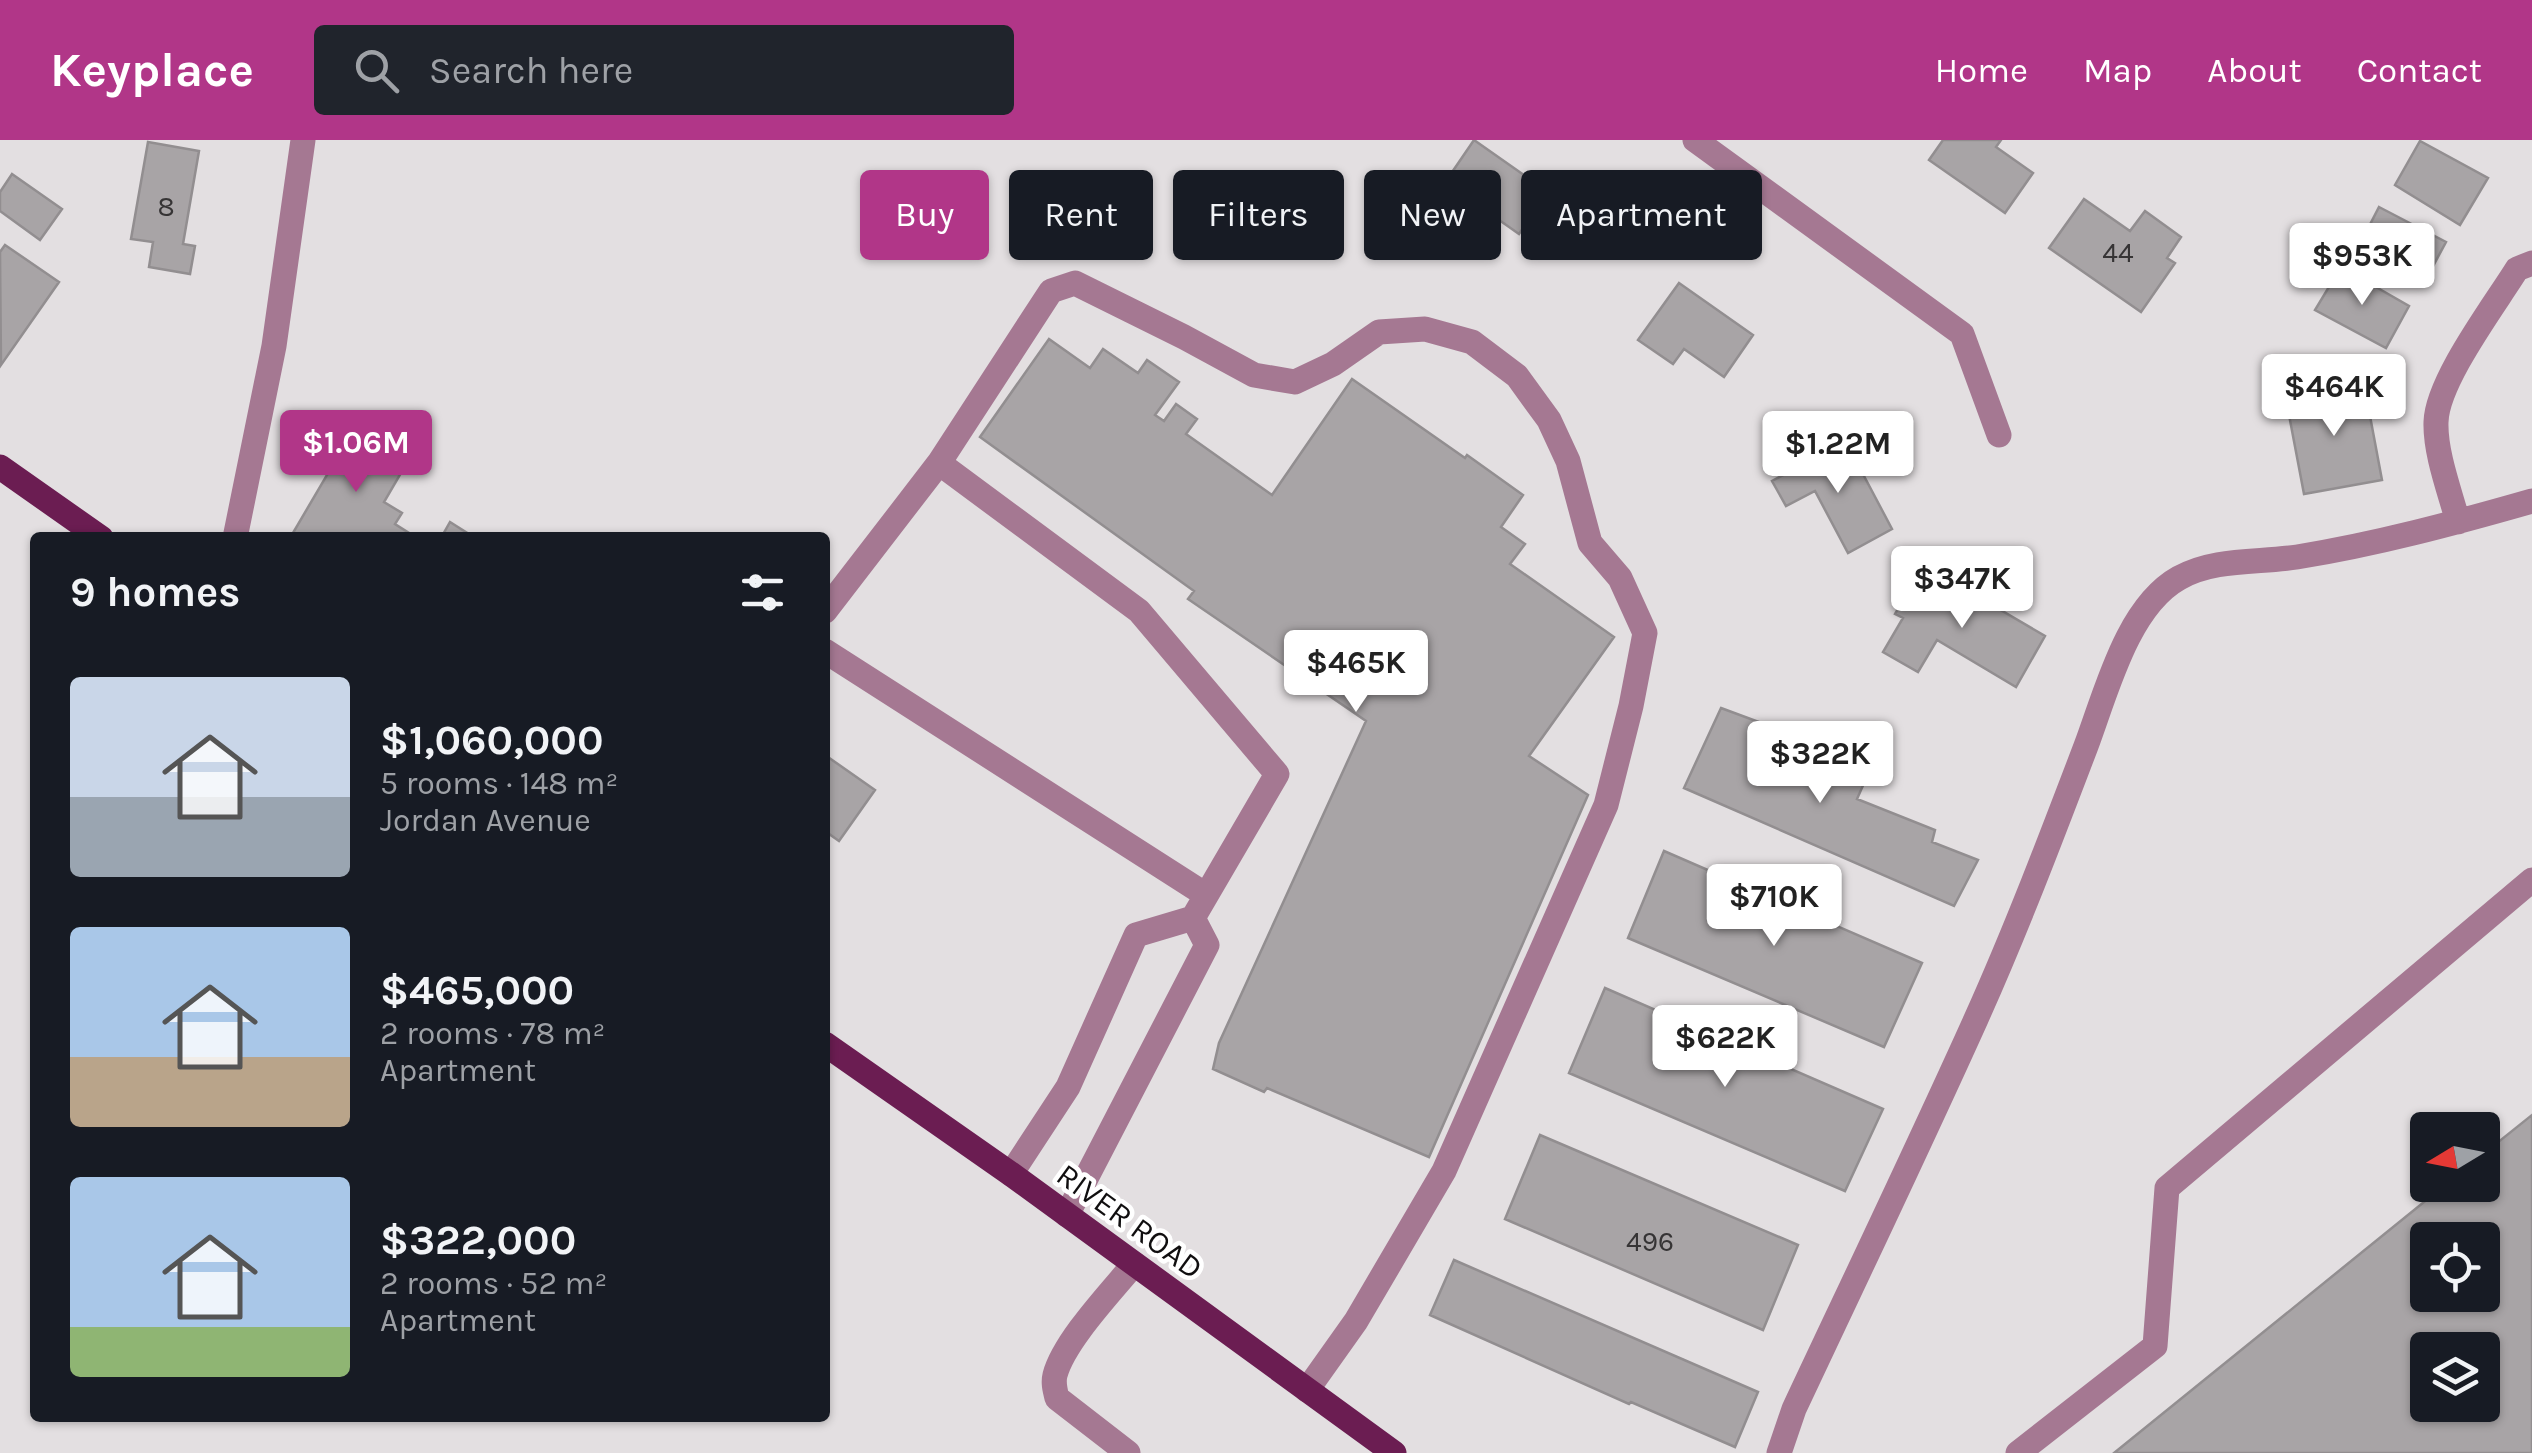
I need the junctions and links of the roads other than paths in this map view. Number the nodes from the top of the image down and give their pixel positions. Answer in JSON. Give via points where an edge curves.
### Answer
{"nodes":[{"id":1,"x":302,"y":140,"type":"edge"},
{"id":2,"x":1695,"y":140,"type":"edge"},
{"id":3,"x":2532,"y":263,"type":"edge"},
{"id":4,"x":2000,"y":435,"type":"dead end"},
{"id":5,"x":939,"y":464,"type":"junction"},
{"id":6,"x":0,"y":467,"type":"edge"},
{"id":7,"x":2532,"y":501,"type":"edge"},
{"id":8,"x":2458,"y":522,"type":"junction"},
{"id":9,"x":92,"y":532,"type":"edge"},
{"id":10,"x":237,"y":532,"type":"edge"},
{"id":11,"x":830,"y":605,"type":"edge"},
{"id":12,"x":830,"y":653,"type":"edge"},
{"id":13,"x":2532,"y":880,"type":"edge"},
{"id":14,"x":1206,"y":895,"type":"junction"},
{"id":15,"x":1193,"y":918,"type":"junction"},
{"id":16,"x":830,"y":1047,"type":"edge"},
{"id":17,"x":1011,"y":1174,"type":"junction"},
{"id":18,"x":1067,"y":1215,"type":"junction"},
{"id":19,"x":1134,"y":1264,"type":"junction"},
{"id":20,"x":1307,"y":1390,"type":"junction"},
{"id":21,"x":1128,"y":1453,"type":"edge"},
{"id":22,"x":1394,"y":1453,"type":"edge"},
{"id":23,"x":1779,"y":1453,"type":"edge"},
{"id":24,"x":2018,"y":1453,"type":"edge"}],
"edges":[{"from":1,"to":10,"type":"street","via":[[274,346]]},
{"from":2,"to":4,"type":"street","via":[[1962,334]]},
{"from":3,"to":8,"type":"street","via":[[2516,269],[2440,401],[2437,440]]},
{"from":5,"to":11,"type":"street"},
{"from":5,"to":14,"type":"street","via":[[1138,611],[1277,774]]},
{"from":5,"to":20,"type":"street","via":[[1051,291],[1074,284],[1254,375],[1295,382],[1379,332],[1425,329],[1472,342],[1516,376],[1550,420],[1590,542],[1620,578],[1645,633],[1606,804],[1444,1171]]},
{"from":6,"to":9,"type":"main road"},
{"from":7,"to":8,"type":"street"},
{"from":8,"to":23,"type":"street","via":[[2328,552],[2196,571],[2148,604],[2126,641],[1977,1017]]},
{"from":12,"to":14,"type":"street"},
{"from":13,"to":24,"type":"street","via":[[2167,1188],[2154,1346]]},
{"from":14,"to":15,"type":"street"},
{"from":15,"to":17,"type":"street","via":[[1136,935],[1068,1086]]},
{"from":15,"to":18,"type":"street","via":[[1207,945]]},
{"from":16,"to":17,"type":"main road","name":"RIVER ROAD"},
{"from":17,"to":18,"type":"main road","name":"RIVER ROAD"},
{"from":18,"to":19,"type":"main road","name":"RIVER ROAD"},
{"from":19,"to":20,"type":"main road","name":"RIVER ROAD"},
{"from":19,"to":21,"type":"street","via":[[1078,1334],[1054,1388],[1057,1398]]},
{"from":20,"to":22,"type":"main road","name":"RIVER ROAD"}]}
